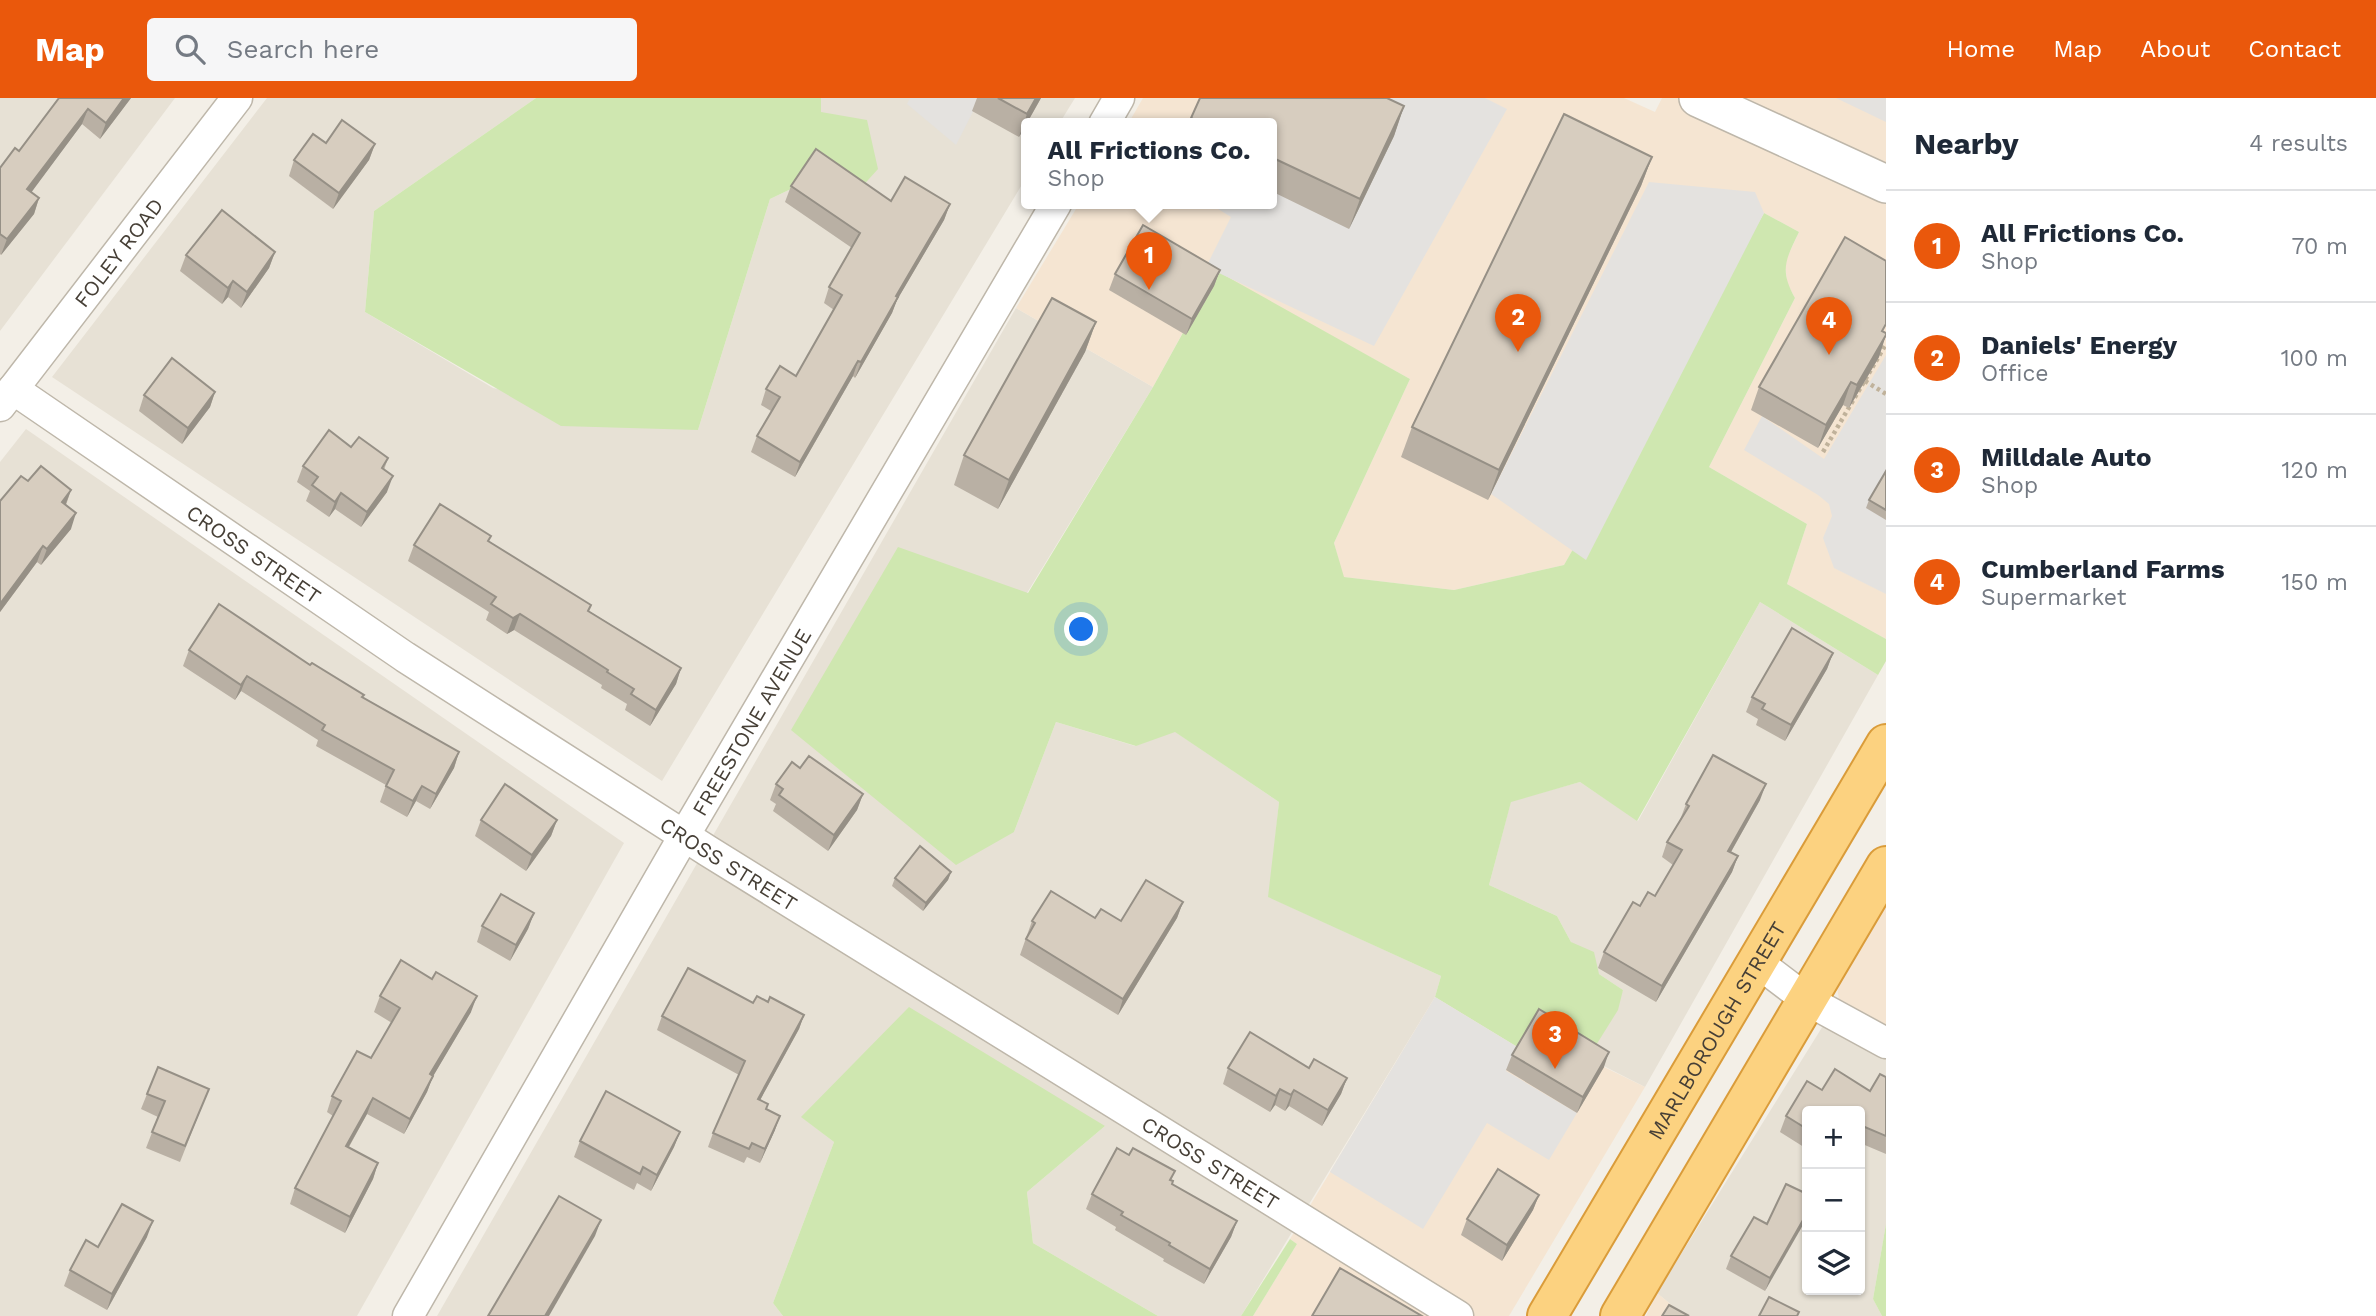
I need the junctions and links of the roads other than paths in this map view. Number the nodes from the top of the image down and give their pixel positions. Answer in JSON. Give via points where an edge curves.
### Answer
{"nodes":[{"id":1,"x":237,"y":98,"type":"edge"},
{"id":2,"x":1119,"y":98,"type":"edge"},
{"id":3,"x":1698,"y":98,"type":"edge"},
{"id":4,"x":1107,"y":118,"type":"edge"},
{"id":5,"x":1886,"y":184,"type":"edge"},
{"id":6,"x":1053,"y":209,"type":"edge"},
{"id":7,"x":7,"y":397,"type":"edge"},
{"id":8,"x":1886,"y":744,"type":"edge"},
{"id":9,"x":684,"y":836,"type":"junction"},
{"id":10,"x":1886,"y":866,"type":"edge"},
{"id":11,"x":1757,"y":962,"type":"junction"},
{"id":12,"x":1807,"y":1000,"type":"junction"},
{"id":13,"x":1886,"y":1043,"type":"edge"},
{"id":14,"x":408,"y":1316,"type":"edge"},
{"id":15,"x":1458,"y":1316,"type":"edge"},
{"id":16,"x":1547,"y":1316,"type":"edge"},
{"id":17,"x":1620,"y":1316,"type":"edge"}],
"edges":[{"from":1,"to":7,"type":"street","name":"FOLEY ROAD"},
{"from":2,"to":4,"type":"street"},
{"from":3,"to":5,"type":"street"},
{"from":6,"to":9,"type":"street","name":"FREESTONE AVENUE"},
{"from":7,"to":9,"type":"street","name":"CROSS STREET"},
{"from":8,"to":11,"type":"highway","name":"MARLBOROUGH STREET"},
{"from":9,"to":14,"type":"street","name":"FREESTONE AVENUE"},
{"from":9,"to":15,"type":"street","name":"CROSS STREET"},
{"from":10,"to":12,"type":"highway"},
{"from":11,"to":12,"type":"street"},
{"from":11,"to":16,"type":"highway","name":"MARLBOROUGH STREET"},
{"from":12,"to":13,"type":"street"},
{"from":12,"to":17,"type":"highway"}]}
